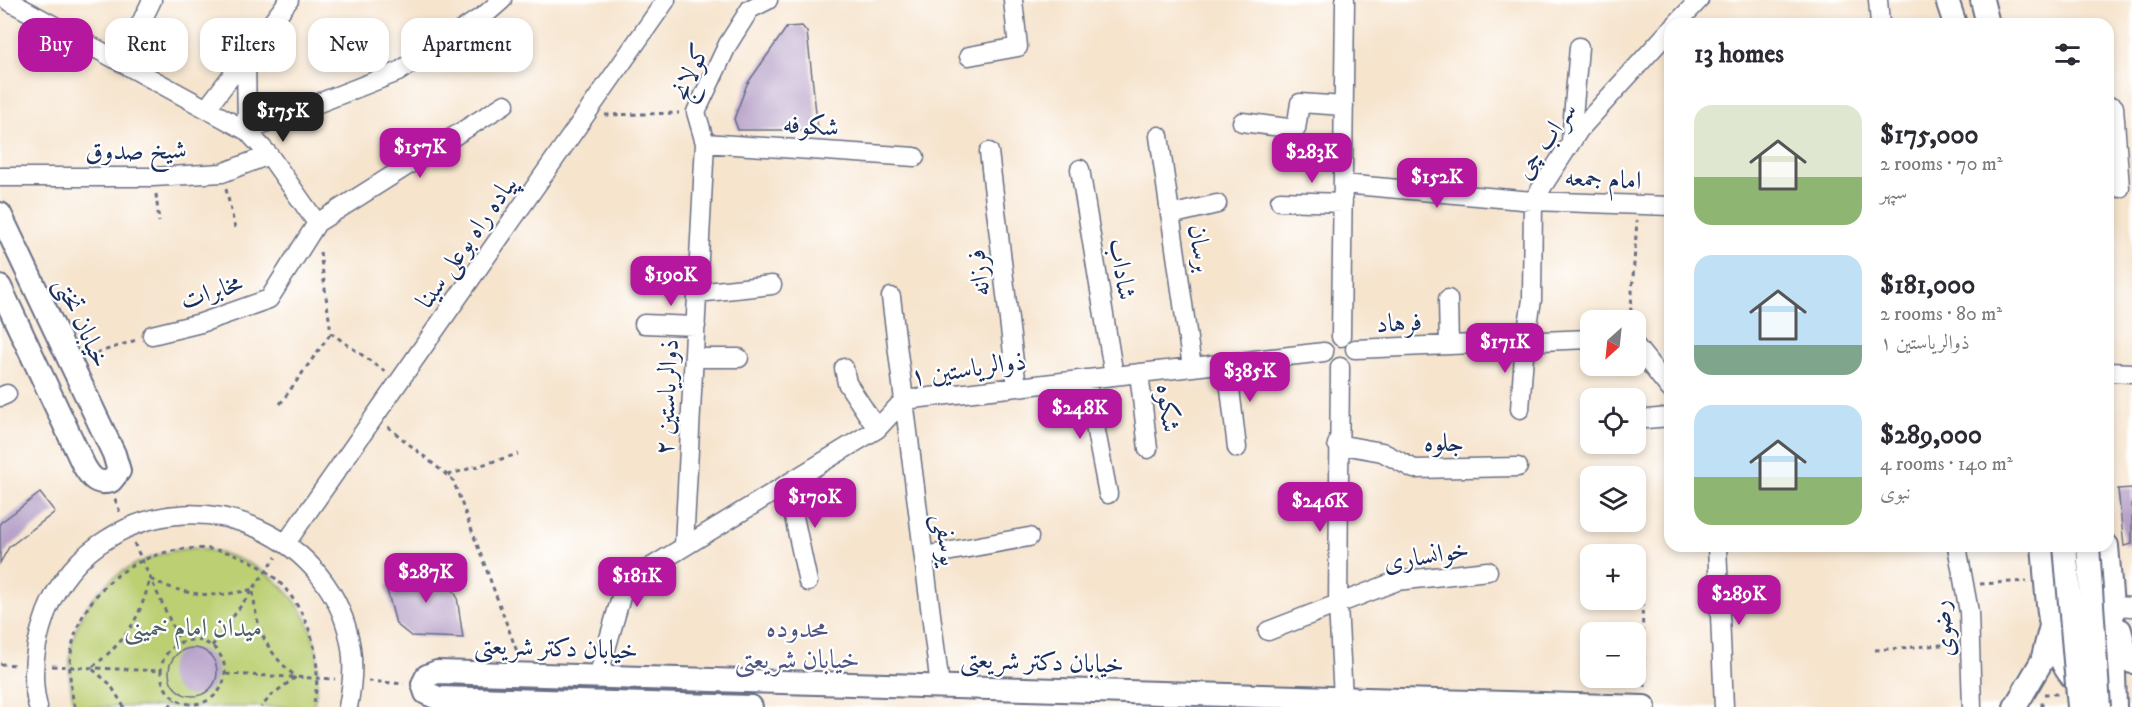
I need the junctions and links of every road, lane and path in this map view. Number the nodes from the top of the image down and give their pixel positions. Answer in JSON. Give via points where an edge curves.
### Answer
{"nodes":[{"id":1,"x":7,"y":0,"type":"edge"},
{"id":2,"x":152,"y":0,"type":"edge"},
{"id":3,"x":289,"y":0,"type":"edge"},
{"id":4,"x":502,"y":0,"type":"edge"},
{"id":5,"x":666,"y":0,"type":"edge"},
{"id":6,"x":768,"y":0,"type":"edge"},
{"id":7,"x":1013,"y":0,"type":"edge"},
{"id":8,"x":1345,"y":0,"type":"edge"},
{"id":9,"x":1699,"y":0,"type":"edge"},
{"id":10,"x":1878,"y":0,"type":"edge"},
{"id":11,"x":1947,"y":0,"type":"edge"},
{"id":12,"x":1982,"y":0,"type":"edge"},
{"id":13,"x":143,"y":18,"type":"edge"},
{"id":14,"x":275,"y":18,"type":"edge"},
{"id":15,"x":1682,"y":18,"type":"edge"},
{"id":16,"x":1880,"y":18,"type":"edge"},
{"id":17,"x":1953,"y":18,"type":"edge"},
{"id":18,"x":1986,"y":18,"type":"edge"},
{"id":19,"x":1664,"y":37,"type":"edge"},
{"id":20,"x":1579,"y":47,"type":"dead end"},
{"id":21,"x":105,"y":53,"type":"edge"},
{"id":22,"x":969,"y":56,"type":"dead end"},
{"id":23,"x":140,"y":72,"type":"edge"},
{"id":24,"x":234,"y":72,"type":"edge"},
{"id":25,"x":246,"y":72,"type":"edge"},
{"id":26,"x":505,"y":104,"type":"dead end"},
{"id":27,"x":1344,"y":106,"type":"junction"},
{"id":28,"x":2114,"y":107,"type":"dead end"},
{"id":29,"x":207,"y":108,"type":"junction"},
{"id":30,"x":696,"y":112,"type":"junction"},
{"id":31,"x":585,"y":116,"type":"junction"},
{"id":32,"x":1242,"y":122,"type":"dead end"},
{"id":33,"x":247,"y":131,"type":"junction"},
{"id":34,"x":1159,"y":136,"type":"dead end"},
{"id":35,"x":1571,"y":142,"type":"junction"},
{"id":36,"x":705,"y":143,"type":"junction"},
{"id":37,"x":990,"y":152,"type":"dead end"},
{"id":38,"x":269,"y":155,"type":"junction"},
{"id":39,"x":915,"y":157,"type":"dead end"},
{"id":40,"x":1080,"y":169,"type":"dead end"},
{"id":41,"x":222,"y":173,"type":"junction"},
{"id":42,"x":0,"y":177,"type":"edge"},
{"id":43,"x":153,"y":177,"type":"junction"},
{"id":44,"x":1343,"y":183,"type":"junction"},
{"id":45,"x":2120,"y":188,"type":"edge"},
{"id":46,"x":1280,"y":201,"type":"dead end"},
{"id":47,"x":1533,"y":201,"type":"junction"},
{"id":48,"x":1217,"y":204,"type":"dead end"},
{"id":49,"x":1343,"y":204,"type":"junction"},
{"id":50,"x":1638,"y":206,"type":"junction"},
{"id":51,"x":1664,"y":206,"type":"edge"},
{"id":52,"x":0,"y":214,"type":"edge"},
{"id":53,"x":1170,"y":215,"type":"junction"},
{"id":54,"x":159,"y":222,"type":"dead end"},
{"id":55,"x":316,"y":223,"type":"junction"},
{"id":56,"x":235,"y":228,"type":"dead end"},
{"id":57,"x":772,"y":285,"type":"dead end"},
{"id":58,"x":0,"y":287,"type":"edge"},
{"id":59,"x":697,"y":293,"type":"junction"},
{"id":60,"x":891,"y":297,"type":"dead end"},
{"id":61,"x":1448,"y":299,"type":"dead end"},
{"id":62,"x":1631,"y":310,"type":"edge"},
{"id":63,"x":644,"y":324,"type":"dead end"},
{"id":64,"x":696,"y":326,"type":"junction"},
{"id":65,"x":331,"y":333,"type":"junction"},
{"id":66,"x":152,"y":335,"type":"joint"},
{"id":67,"x":1341,"y":337,"type":"junction"},
{"id":68,"x":1580,"y":339,"type":"edge"},
{"id":69,"x":1525,"y":342,"type":"junction"},
{"id":70,"x":1449,"y":345,"type":"junction"},
{"id":71,"x":1355,"y":349,"type":"junction"},
{"id":72,"x":99,"y":351,"type":"dead end"},
{"id":73,"x":1324,"y":352,"type":"junction"},
{"id":74,"x":694,"y":358,"type":"junction"},
{"id":75,"x":739,"y":358,"type":"dead end"},
{"id":76,"x":1646,"y":359,"type":"edge"},
{"id":77,"x":1227,"y":363,"type":"junction"},
{"id":78,"x":1192,"y":367,"type":"junction"},
{"id":79,"x":1340,"y":367,"type":"junction"},
{"id":80,"x":844,"y":368,"type":"dead end"},
{"id":81,"x":2114,"y":372,"type":"edge"},
{"id":82,"x":1138,"y":373,"type":"junction"},
{"id":83,"x":2132,"y":373,"type":"edge"},
{"id":84,"x":1114,"y":376,"type":"junction"},
{"id":85,"x":1086,"y":379,"type":"junction"},
{"id":86,"x":400,"y":381,"type":"junction"},
{"id":87,"x":1664,"y":381,"type":"edge"},
{"id":88,"x":1017,"y":387,"type":"junction"},
{"id":89,"x":904,"y":400,"type":"junction"},
{"id":90,"x":280,"y":404,"type":"dead end"},
{"id":91,"x":1520,"y":410,"type":"dead end"},
{"id":92,"x":375,"y":416,"type":"junction"},
{"id":93,"x":1664,"y":418,"type":"edge"},
{"id":94,"x":1646,"y":419,"type":"dead end"},
{"id":95,"x":877,"y":429,"type":"junction"},
{"id":96,"x":1337,"y":444,"type":"junction"},
{"id":97,"x":1237,"y":448,"type":"dead end"},
{"id":98,"x":1148,"y":449,"type":"dead end"},
{"id":99,"x":518,"y":454,"type":"dead end"},
{"id":100,"x":1518,"y":467,"type":"dead end"},
{"id":101,"x":448,"y":475,"type":"junction"},
{"id":102,"x":109,"y":481,"type":"junction"},
{"id":103,"x":787,"y":484,"type":"junction"},
{"id":104,"x":1108,"y":494,"type":"dead end"},
{"id":105,"x":126,"y":527,"type":"junction"},
{"id":106,"x":1029,"y":537,"type":"dead end"},
{"id":107,"x":286,"y":543,"type":"junction"},
{"id":108,"x":684,"y":545,"type":"junction"},
{"id":109,"x":1717,"y":552,"type":"edge"},
{"id":110,"x":1958,"y":552,"type":"edge"},
{"id":111,"x":2044,"y":552,"type":"edge"},
{"id":112,"x":2066,"y":552,"type":"edge"},
{"id":113,"x":2088,"y":552,"type":"edge"},
{"id":114,"x":2108,"y":552,"type":"edge"},
{"id":115,"x":924,"y":556,"type":"junction"},
{"id":116,"x":141,"y":559,"type":"junction"},
{"id":117,"x":1488,"y":571,"type":"dead end"},
{"id":118,"x":266,"y":572,"type":"junction"},
{"id":119,"x":150,"y":579,"type":"junction"},
{"id":120,"x":2047,"y":580,"type":"junction"},
{"id":121,"x":808,"y":582,"type":"dead end"},
{"id":122,"x":1963,"y":585,"type":"junction"},
{"id":123,"x":253,"y":589,"type":"junction"},
{"id":124,"x":1338,"y":605,"type":"junction"},
{"id":125,"x":2122,"y":606,"type":"edge"},
{"id":126,"x":1643,"y":610,"type":"edge"},
{"id":127,"x":2052,"y":625,"type":"junction"},
{"id":128,"x":1268,"y":631,"type":"dead end"},
{"id":129,"x":180,"y":642,"type":"junction"},
{"id":130,"x":1971,"y":643,"type":"junction"},
{"id":131,"x":212,"y":646,"type":"junction"},
{"id":132,"x":1875,"y":650,"type":"dead end"},
{"id":133,"x":2132,"y":662,"type":"edge"},
{"id":134,"x":0,"y":664,"type":"edge"},
{"id":135,"x":34,"y":666,"type":"junction"},
{"id":136,"x":69,"y":666,"type":"junction"},
{"id":137,"x":91,"y":668,"type":"junction"},
{"id":138,"x":161,"y":671,"type":"junction"},
{"id":139,"x":226,"y":674,"type":"junction"},
{"id":140,"x":525,"y":674,"type":"junction"},
{"id":141,"x":598,"y":676,"type":"junction"},
{"id":142,"x":296,"y":677,"type":"junction"},
{"id":143,"x":318,"y":678,"type":"junction"},
{"id":144,"x":638,"y":678,"type":"junction"},
{"id":145,"x":353,"y":680,"type":"junction"},
{"id":146,"x":433,"y":685,"type":"junction"},
{"id":147,"x":940,"y":686,"type":"junction"},
{"id":148,"x":1343,"y":698,"type":"junction"},
{"id":149,"x":175,"y":699,"type":"junction"},
{"id":150,"x":207,"y":702,"type":"junction"},
{"id":151,"x":639,"y":704,"type":"junction"},
{"id":152,"x":39,"y":707,"type":"edge"},
{"id":153,"x":75,"y":707,"type":"edge"},
{"id":154,"x":124,"y":707,"type":"edge"},
{"id":155,"x":169,"y":707,"type":"edge"},
{"id":156,"x":209,"y":707,"type":"edge"},
{"id":157,"x":261,"y":707,"type":"edge"},
{"id":158,"x":312,"y":707,"type":"edge"},
{"id":159,"x":348,"y":707,"type":"edge"},
{"id":160,"x":751,"y":707,"type":"edge"},
{"id":161,"x":1644,"y":707,"type":"edge"},
{"id":162,"x":1724,"y":707,"type":"edge"},
{"id":163,"x":1972,"y":707,"type":"edge"},
{"id":164,"x":2015,"y":707,"type":"edge"},
{"id":165,"x":2079,"y":707,"type":"edge"},
{"id":166,"x":2099,"y":707,"type":"edge"},
{"id":167,"x":2115,"y":707,"type":"edge"}],
"edges":[{"from":1,"to":21,"type":"street"},
{"from":2,"to":13,"type":"street"},
{"from":3,"to":14,"type":"street"},
{"from":4,"to":33,"type":"street","via":[[398,72]]},
{"from":5,"to":31,"type":"street","name":"پیاده راه بوعلی سینا"},
{"from":6,"to":30,"type":"street","name":"کولانج","via":[[750,9],[728,44]]},
{"from":7,"to":22,"type":"street","via":[[1018,47]]},
{"from":8,"to":27,"type":"street"},
{"from":9,"to":15,"type":"street"},
{"from":10,"to":16,"type":"street"},
{"from":11,"to":17,"type":"main road"},
{"from":12,"to":18,"type":"main road"},
{"from":19,"to":35,"type":"street","name":"سراب چی"},
{"from":20,"to":35,"type":"street"},
{"from":23,"to":29,"type":"street"},
{"from":24,"to":29,"type":"street"},
{"from":25,"to":33,"type":"street"},
{"from":26,"to":55,"type":"street"},
{"from":27,"to":32,"type":"street","via":[[1300,104],[1296,129]]},
{"from":27,"to":44,"type":"street"},
{"from":28,"to":45,"type":"street"},
{"from":29,"to":33,"type":"street"},
{"from":30,"to":31,"type":"path"},
{"from":30,"to":36,"type":"street","name":"کولانج"},
{"from":31,"to":86,"type":"street","name":"پیاده راه بوعلی سینا"},
{"from":33,"to":38,"type":"street"},
{"from":34,"to":53,"type":"street","name":"برسان"},
{"from":35,"to":47,"type":"street","name":"سراب چی"},
{"from":36,"to":39,"type":"street","name":"شکوفه"},
{"from":36,"to":59,"type":"street","name":"ذوالریاستین ۲"},
{"from":37,"to":88,"type":"street","name":"فرزانه"},
{"from":38,"to":41,"type":"street","name":"شیخ صدوق"},
{"from":38,"to":55,"type":"street"},
{"from":40,"to":84,"type":"street","name":"شاداب"},
{"from":41,"to":43,"type":"street","name":"شیخ صدوق"},
{"from":41,"to":56,"type":"path"},
{"from":42,"to":43,"type":"street","name":"شیخ صدوق"},
{"from":43,"to":54,"type":"path"},
{"from":44,"to":47,"type":"street","name":"امام جمعه"},
{"from":44,"to":49,"type":"street"},
{"from":46,"to":49,"type":"street"},
{"from":47,"to":50,"type":"street","name":"امام جمعه"},
{"from":47,"to":69,"type":"street","name":"سراب چی","via":[[1532,300]]},
{"from":48,"to":53,"type":"street"},
{"from":49,"to":67,"type":"street"},
{"from":50,"to":51,"type":"street","name":"امام جمعه"},
{"from":50,"to":62,"type":"path"},
{"from":52,"to":102,"type":"main road","name":"خیابان تختی","via":[[114,454],[119,471]]},
{"from":53,"to":78,"type":"street","name":"برسان"},
{"from":55,"to":65,"type":"path"},
{"from":55,"to":66,"type":"street","name":"مخابرات","via":[[269,300],[201,324]]},
{"from":57,"to":59,"type":"street"},
{"from":58,"to":102,"type":"main road","via":[[84,466],[98,482]]},
{"from":59,"to":64,"type":"street","name":"ذوالریاستین ۲"},
{"from":60,"to":89,"type":"street","name":"یوسفی"},
{"from":61,"to":70,"type":"street"},
{"from":63,"to":64,"type":"street"},
{"from":64,"to":74,"type":"street","name":"ذوالریاستین ۲"},
{"from":65,"to":86,"type":"path"},
{"from":65,"to":90,"type":"path"},
{"from":66,"to":72,"type":"path"},
{"from":67,"to":71,"type":"street","via":[[1350,340]]},
{"from":67,"to":73,"type":"street","via":[[1328,342]]},
{"from":68,"to":69,"type":"street","name":"فرهاد"},
{"from":69,"to":70,"type":"street","name":"فرهاد"},
{"from":69,"to":91,"type":"street","name":"سراب چی"},
{"from":70,"to":71,"type":"street","name":"فرهاد"},
{"from":71,"to":79,"type":"street","via":[[1350,364]]},
{"from":73,"to":77,"type":"street","name":"ذوالریاستین ۱"},
{"from":73,"to":79,"type":"street","via":[[1328,361]]},
{"from":74,"to":75,"type":"street"},
{"from":74,"to":108,"type":"street","name":"ذوالریاستین ۲"},
{"from":76,"to":87,"type":"street"},
{"from":77,"to":78,"type":"street","name":"ذوالریاستین ۱"},
{"from":77,"to":97,"type":"street"},
{"from":78,"to":82,"type":"street","name":"ذوالریاستین ۱"},
{"from":79,"to":96,"type":"street"},
{"from":80,"to":95,"type":"street","via":[[847,383]]},
{"from":81,"to":83,"type":"street"},
{"from":82,"to":84,"type":"street","name":"ذوالریاستین ۱"},
{"from":82,"to":98,"type":"street","name":"شکوه"},
{"from":84,"to":85,"type":"street","name":"ذوالریاستین ۱"},
{"from":85,"to":88,"type":"street","name":"ذوالریاستین ۱"},
{"from":85,"to":104,"type":"street"},
{"from":86,"to":92,"type":"street","name":"پیاده راه بوعلی سینا"},
{"from":88,"to":89,"type":"street","name":"ذوالریاستین ۱"},
{"from":89,"to":95,"type":"street","name":"ذوالریاستین ۱"},
{"from":89,"to":115,"type":"street","name":"یوسفی"},
{"from":92,"to":101,"type":"path"},
{"from":92,"to":107,"type":"street","name":"پیاده راه بوعلی سینا"},
{"from":93,"to":94,"type":"street"},
{"from":95,"to":103,"type":"street","name":"ذوالریاستین ۱"},
{"from":96,"to":100,"type":"street","name":"جلوه","via":[[1382,452],[1414,469]]},
{"from":96,"to":124,"type":"street"},
{"from":99,"to":101,"type":"path"},
{"from":101,"to":140,"type":"path"},
{"from":102,"to":105,"type":"path"},
{"from":103,"to":108,"type":"street","name":"ذوالریاستین ۱"},
{"from":103,"to":121,"type":"street"},
{"from":105,"to":107,"type":"street","via":[[157,517],[190,513],[224,516],[256,526]]},
{"from":105,"to":116,"type":"path"},
{"from":105,"to":135,"type":"street","via":[[87,554],[51,599],[39,632]]},
{"from":106,"to":115,"type":"street"},
{"from":107,"to":118,"type":"path"},
{"from":107,"to":145,"type":"street","via":[[310,564],[329,589],[351,647]]},
{"from":108,"to":141,"type":"street","name":"ذوالریاستین ۱","via":[[625,583]]},
{"from":109,"to":162,"type":"street"},
{"from":110,"to":122,"type":"street","name":"رضوی"},
{"from":111,"to":120,"type":"main road"},
{"from":112,"to":165,"type":"main road","bridge":true},
{"from":113,"to":166,"type":"main road","bridge":true},
{"from":114,"to":125,"type":"main road"},
{"from":115,"to":147,"type":"street","name":"یوسفی"},
{"from":116,"to":118,"type":"path","via":[[166,551],[218,550],[243,558]]},
{"from":116,"to":119,"type":"path"},
{"from":116,"to":136,"type":"path","via":[[118,573],[93,599],[73,640]]},
{"from":117,"to":124,"type":"street","name":"خوانساری","via":[[1397,581]]},
{"from":118,"to":123,"type":"path"},
{"from":118,"to":143,"type":"path","via":[[284,588],[303,615],[316,654]]},
{"from":119,"to":123,"type":"path","via":[[201,596],[228,596]]},
{"from":119,"to":129,"type":"path"},
{"from":119,"to":137,"type":"path","via":[[131,630]]},
{"from":120,"to":122,"type":"path"},
{"from":120,"to":127,"type":"main road"},
{"from":122,"to":130,"type":"street","name":"رضوی"},
{"from":123,"to":131,"type":"path"},
{"from":123,"to":142,"type":"path","via":[[255,615],[263,639],[277,660]]},
{"from":124,"to":128,"type":"street","name":"خوانساری"},
{"from":124,"to":148,"type":"street"},
{"from":125,"to":127,"type":"main road","via":[[2103,667],[2091,681],[2072,677],[2068,672]]},
{"from":125,"to":133,"type":"main road","via":[[2127,657]]},
{"from":125,"to":167,"type":"main road"},
{"from":126,"to":161,"type":"path"},
{"from":127,"to":164,"type":"main road","via":[[2042,661]]},
{"from":129,"to":131,"type":"path","via":[[197,640]]},
{"from":129,"to":138,"type":"path","via":[[166,654]]},
{"from":130,"to":132,"type":"path"},
{"from":130,"to":163,"type":"street","name":"رضوی"},
{"from":131,"to":139,"type":"path","via":[[223,658]]},
{"from":134,"to":135,"type":"path"},
{"from":135,"to":136,"type":"path"},
{"from":135,"to":152,"type":"street"},
{"from":136,"to":137,"type":"path"},
{"from":136,"to":153,"type":"path"},
{"from":137,"to":138,"type":"path"},
{"from":137,"to":154,"type":"path","via":[[110,684]]},
{"from":138,"to":149,"type":"path","via":[[164,687]]},
{"from":139,"to":142,"type":"path"},
{"from":139,"to":150,"type":"path","via":[[220,691]]},
{"from":140,"to":141,"type":"main road","name":"خیابان دکتر شریعتی"},
{"from":140,"to":146,"type":"main road","name":"خیابان دکتر شریعتی"},
{"from":141,"to":144,"type":"main road","name":"خیابان دکتر شریعتی"},
{"from":142,"to":143,"type":"path"},
{"from":142,"to":157,"type":"path"},
{"from":143,"to":145,"type":"path"},
{"from":143,"to":158,"type":"path"},
{"from":144,"to":147,"type":"main road","name":"خیابان دکتر شریعتی"},
{"from":144,"to":151,"type":"main road"},
{"from":145,"to":146,"type":"path"},
{"from":145,"to":159,"type":"street"},
{"from":146,"to":151,"type":"main road"},
{"from":147,"to":148,"type":"main road","name":"خیابان دکتر شریعتی"},
{"from":148,"to":161,"type":"main road","name":"خیابان دکتر شریعتی"},
{"from":149,"to":150,"type":"path","via":[[190,705]]},
{"from":149,"to":155,"type":"path"},
{"from":150,"to":156,"type":"path"},
{"from":151,"to":160,"type":"main road"}]}
